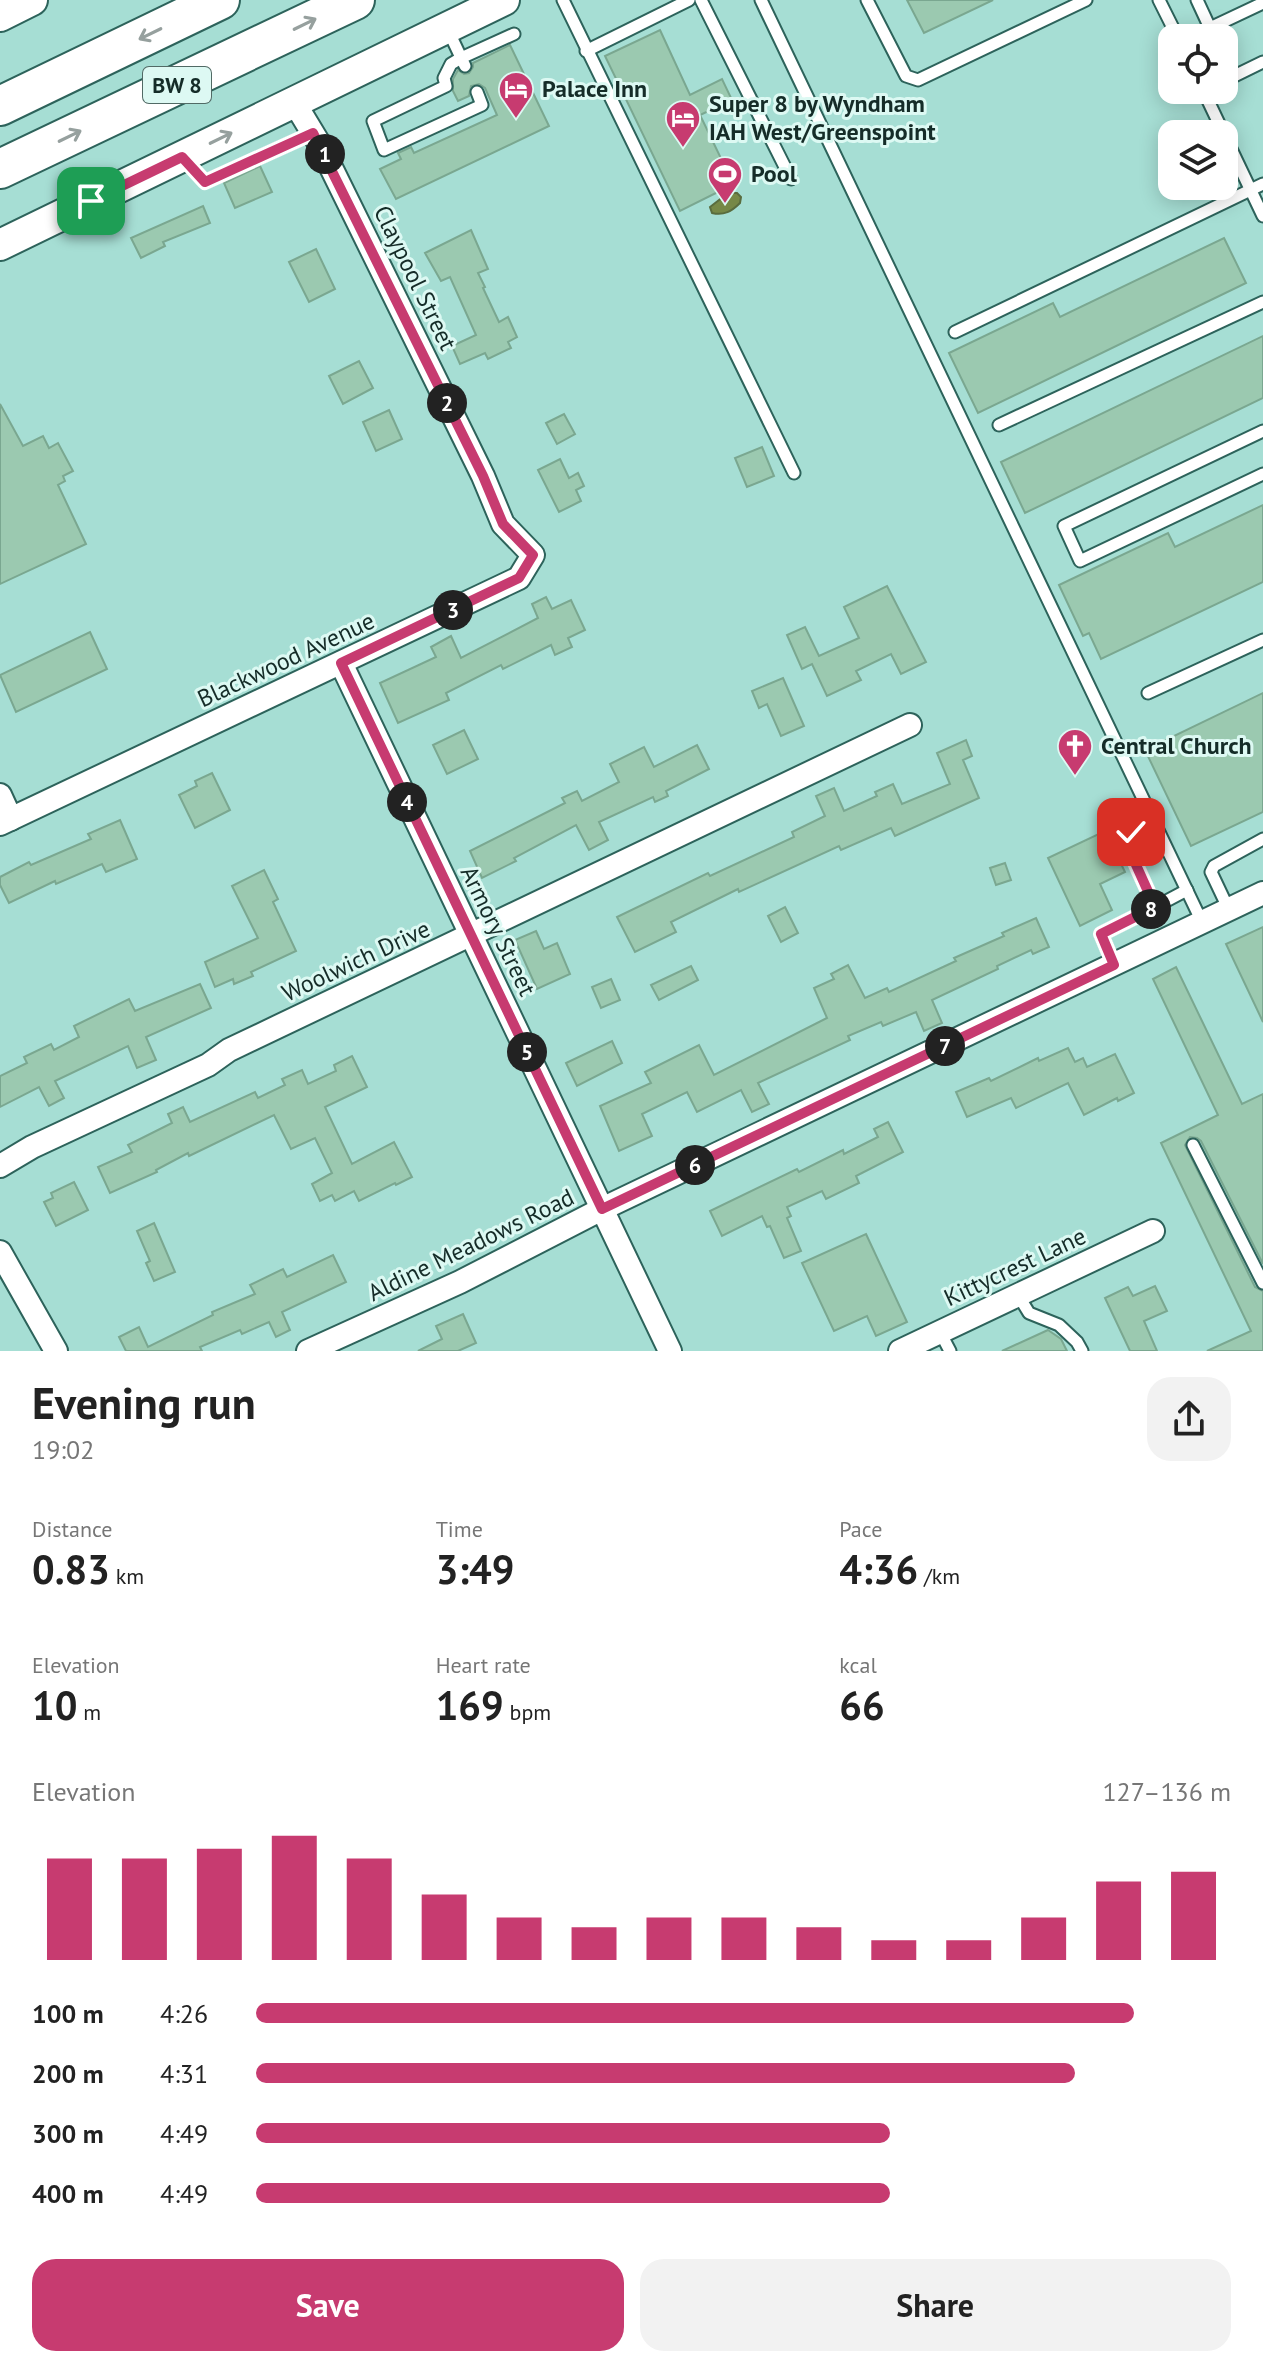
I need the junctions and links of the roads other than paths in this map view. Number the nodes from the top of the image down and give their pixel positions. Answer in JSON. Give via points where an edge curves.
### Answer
{"nodes":[{"id":1,"x":32,"y":0,"type":"edge"},
{"id":2,"x":220,"y":0,"type":"edge"},
{"id":3,"x":355,"y":0,"type":"edge"},
{"id":4,"x":504,"y":0,"type":"edge"},
{"id":5,"x":563,"y":0,"type":"edge"},
{"id":6,"x":689,"y":0,"type":"edge"},
{"id":7,"x":701,"y":0,"type":"edge"},
{"id":8,"x":761,"y":0,"type":"edge"},
{"id":9,"x":867,"y":0,"type":"edge"},
{"id":10,"x":1086,"y":0,"type":"edge"},
{"id":11,"x":1159,"y":0,"type":"edge"},
{"id":12,"x":1197,"y":0,"type":"edge"},
{"id":13,"x":1263,"y":3,"type":"edge"},
{"id":14,"x":0,"y":16,"type":"edge"},
{"id":15,"x":1171,"y":24,"type":"edge"},
{"id":16,"x":447,"y":28,"type":"junction"},
{"id":17,"x":514,"y":34,"type":"dead end"},
{"id":18,"x":586,"y":51,"type":"junction"},
{"id":19,"x":463,"y":62,"type":"junction"},
{"id":20,"x":1263,"y":62,"type":"edge"},
{"id":21,"x":1238,"y":74,"type":"edge"},
{"id":22,"x":477,"y":92,"type":"dead end"},
{"id":23,"x":294,"y":102,"type":"junction"},
{"id":24,"x":1211,"y":104,"type":"edge"},
{"id":25,"x":0,"y":106,"type":"edge"},
{"id":26,"x":313,"y":133,"type":"junction"},
{"id":27,"x":182,"y":157,"type":"junction"},
{"id":28,"x":0,"y":169,"type":"edge"},
{"id":29,"x":791,"y":179,"type":"dead end"},
{"id":30,"x":1263,"y":184,"type":"edge"},
{"id":31,"x":1251,"y":190,"type":"junction"},
{"id":32,"x":1263,"y":216,"type":"edge"},
{"id":33,"x":0,"y":245,"type":"edge"},
{"id":34,"x":1263,"y":302,"type":"edge"},
{"id":35,"x":955,"y":332,"type":"dead end"},
{"id":36,"x":999,"y":425,"type":"dead end"},
{"id":37,"x":1263,"y":431,"type":"edge"},
{"id":38,"x":794,"y":473,"type":"dead end"},
{"id":39,"x":1263,"y":474,"type":"edge"},
{"id":40,"x":503,"y":524,"type":"joint"},
{"id":41,"x":1263,"y":640,"type":"edge"},
{"id":42,"x":341,"y":663,"type":"junction"},
{"id":43,"x":1148,"y":693,"type":"dead end"},
{"id":44,"x":910,"y":725,"type":"dead end"},
{"id":45,"x":0,"y":795,"type":"edge"},
{"id":46,"x":1154,"y":821,"type":"junction"},
{"id":47,"x":6,"y":822,"type":"edge"},
{"id":48,"x":1263,"y":839,"type":"edge"},
{"id":49,"x":1187,"y":890,"type":"junction"},
{"id":50,"x":1263,"y":893,"type":"edge"},
{"id":51,"x":1155,"y":907,"type":"junction"},
{"id":52,"x":1229,"y":910,"type":"junction"},
{"id":53,"x":1202,"y":922,"type":"junction"},
{"id":54,"x":471,"y":935,"type":"junction"},
{"id":55,"x":1114,"y":965,"type":"junction"},
{"id":56,"x":1193,"y":1145,"type":"dead end"},
{"id":57,"x":0,"y":1166,"type":"edge"},
{"id":58,"x":602,"y":1209,"type":"junction"},
{"id":59,"x":1153,"y":1231,"type":"dead end"},
{"id":60,"x":0,"y":1252,"type":"edge"},
{"id":61,"x":1263,"y":1283,"type":"edge"},
{"id":62,"x":1018,"y":1295,"type":"junction"},
{"id":63,"x":945,"y":1341,"type":"edge"},
{"id":64,"x":56,"y":1351,"type":"edge"},
{"id":65,"x":308,"y":1351,"type":"edge"},
{"id":66,"x":670,"y":1351,"type":"edge"},
{"id":67,"x":900,"y":1351,"type":"edge"},
{"id":68,"x":1082,"y":1351,"type":"edge"}],
"edges":[{"from":1,"to":14,"type":"main road"},
{"from":2,"to":25,"type":"highway","number":"BW 8","one_way":true},
{"from":28,"to":3,"type":"highway","number":"BW 8","one_way":true},
{"from":4,"to":16,"type":"main road"},
{"from":5,"to":18,"type":"lane"},
{"from":6,"to":18,"type":"lane"},
{"from":7,"to":29,"type":"lane"},
{"from":8,"to":46,"type":"lane"},
{"from":9,"to":10,"type":"lane","via":[[906,76],[918,80]]},
{"from":11,"to":15,"type":"lane"},
{"from":12,"to":13,"type":"lane","via":[[1210,28]]},
{"from":16,"to":19,"type":"lane"},
{"from":16,"to":23,"type":"main road"},
{"from":17,"to":19,"type":"lane"},
{"from":18,"to":38,"type":"lane"},
{"from":19,"to":22,"type":"lane","via":[[445,71],[446,86],[373,121],[384,150],[482,105]]},
{"from":20,"to":21,"type":"lane"},
{"from":23,"to":26,"type":"street","name":"Claypool Street"},
{"from":27,"to":23,"type":"main road","one_way":true},
{"from":24,"to":31,"type":"lane"},
{"from":26,"to":27,"type":"lane","via":[[205,182]]},
{"from":26,"to":40,"type":"street","name":"Claypool Street"},
{"from":27,"to":33,"type":"main road"},
{"from":30,"to":31,"type":"lane"},
{"from":31,"to":32,"type":"lane"},
{"from":31,"to":35,"type":"lane"},
{"from":34,"to":36,"type":"lane"},
{"from":37,"to":39,"type":"lane","via":[[1064,526],[1080,561]]},
{"from":40,"to":42,"type":"street","name":"Blackwood Avenue","via":[[533,555],[519,578]]},
{"from":41,"to":43,"type":"lane"},
{"from":42,"to":47,"type":"street","name":"Blackwood Avenue"},
{"from":42,"to":54,"type":"street","name":"Armory Street"},
{"from":44,"to":54,"type":"street","name":"Woolwich Drive"},
{"from":45,"to":47,"type":"street"},
{"from":46,"to":49,"type":"lane"},
{"from":46,"to":51,"type":"lane","via":[[1123,836]]},
{"from":48,"to":52,"type":"lane","via":[[1211,872]]},
{"from":49,"to":51,"type":"lane"},
{"from":49,"to":53,"type":"lane"},
{"from":50,"to":52,"type":"street","name":"Aldine Meadows Road"},
{"from":51,"to":55,"type":"lane","via":[[1101,934]]},
{"from":52,"to":53,"type":"street","name":"Aldine Meadows Road"},
{"from":53,"to":55,"type":"street","name":"Aldine Meadows Road"},
{"from":54,"to":57,"type":"street","name":"Woolwich Drive"},
{"from":54,"to":58,"type":"street","name":"Armory Street"},
{"from":55,"to":58,"type":"street","name":"Aldine Meadows Road"},
{"from":56,"to":61,"type":"lane"},
{"from":58,"to":65,"type":"street","name":"Aldine Meadows Road"},
{"from":58,"to":66,"type":"street","name":"Armory Street"},
{"from":59,"to":62,"type":"street","name":"Kittycrest Lane"},
{"from":60,"to":64,"type":"street"},
{"from":62,"to":63,"type":"street","name":"Kittycrest Lane"},
{"from":62,"to":68,"type":"lane","via":[[1029,1313],[1059,1325]]},
{"from":63,"to":67,"type":"street","name":"Kittycrest Lane"}]}
